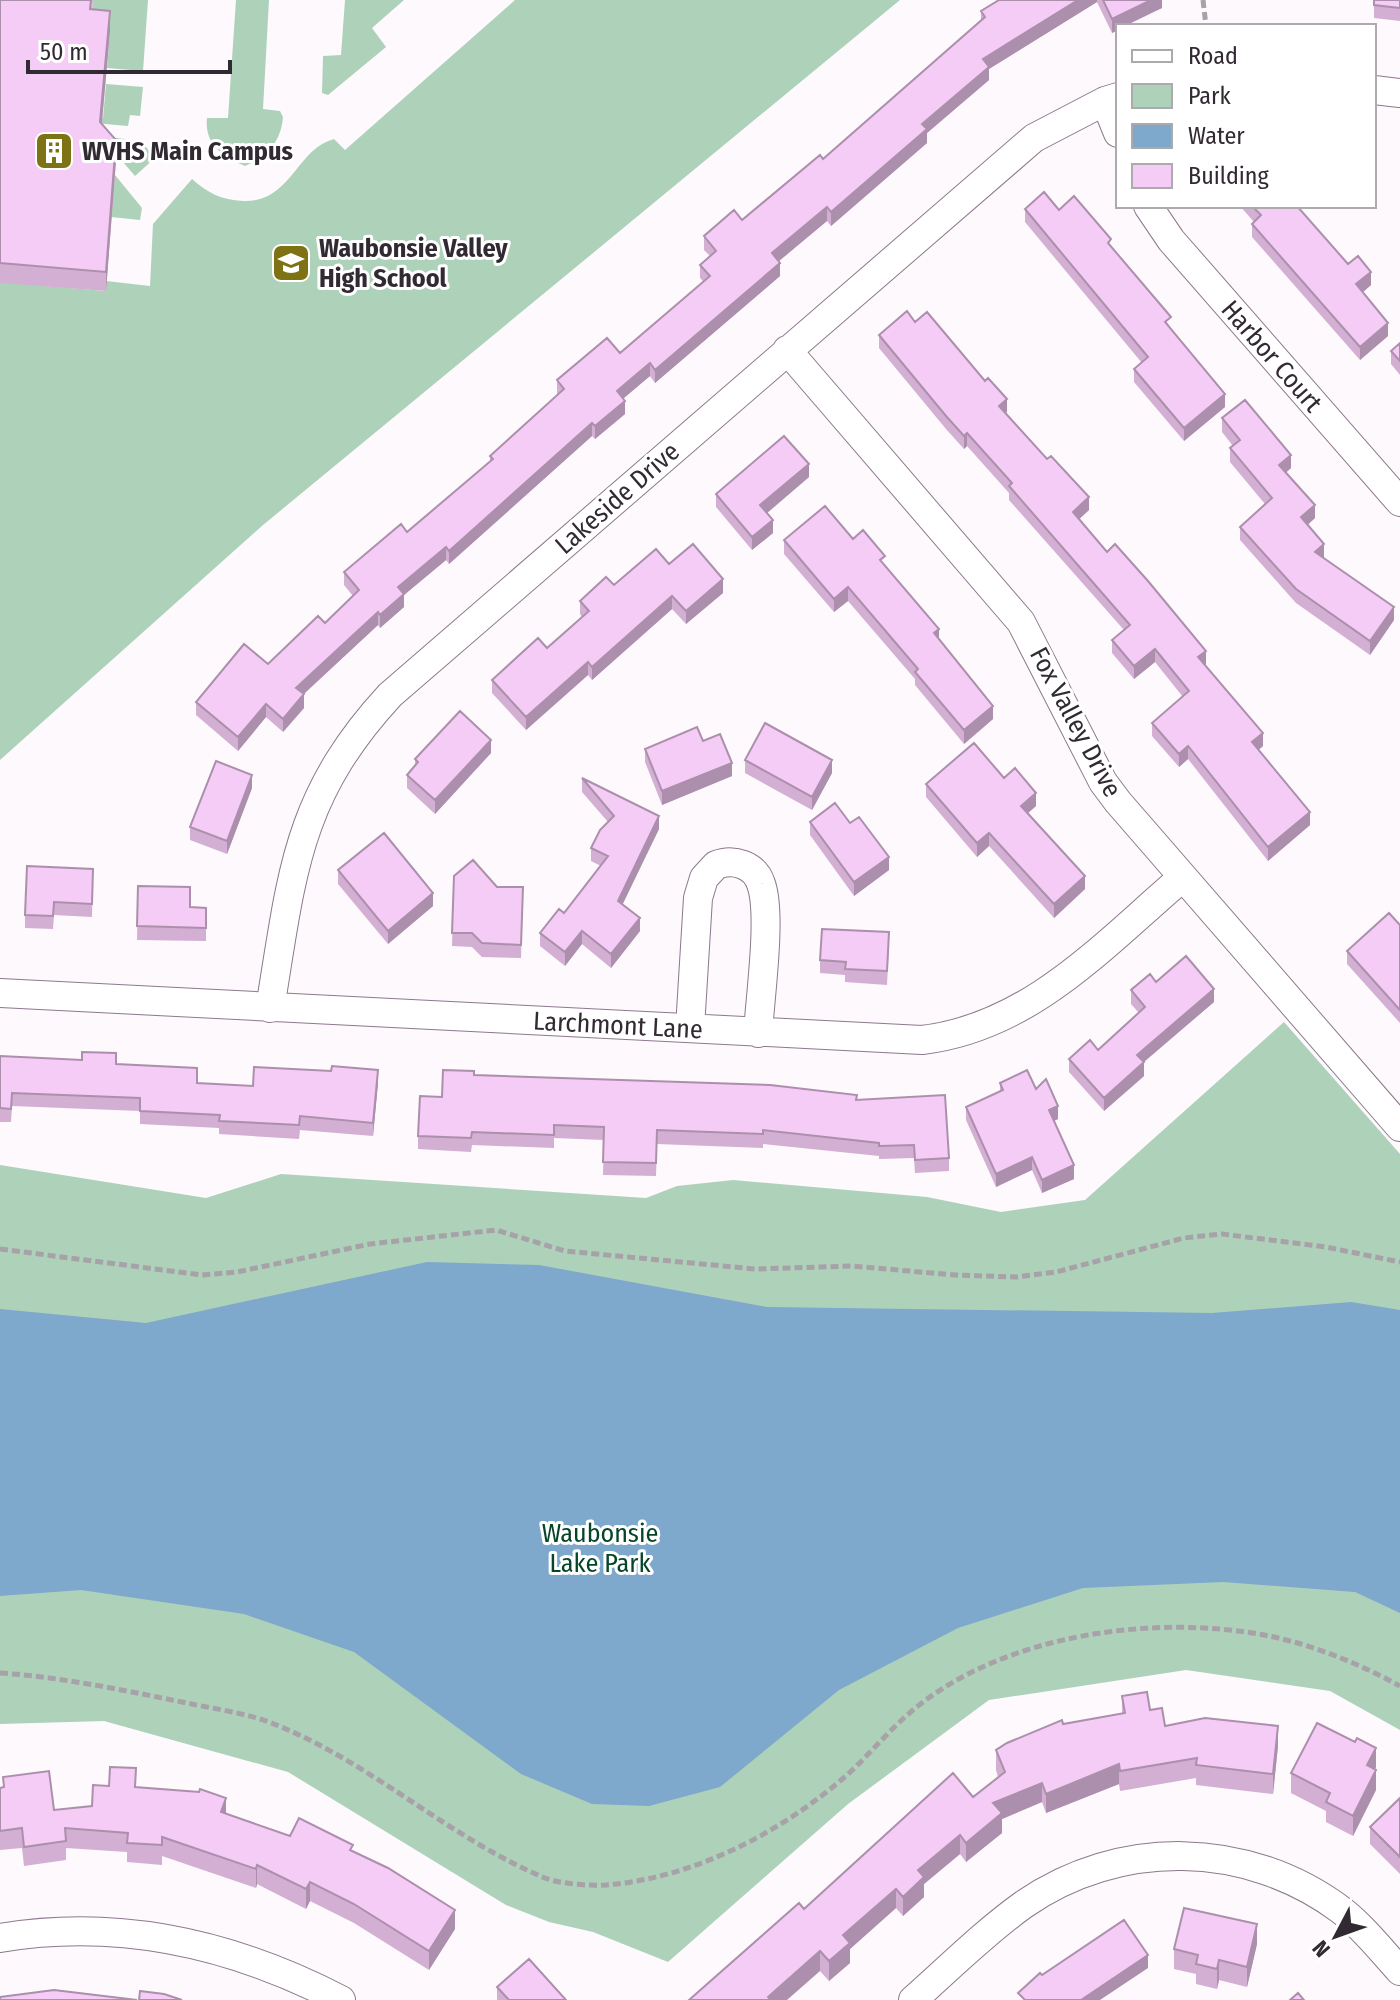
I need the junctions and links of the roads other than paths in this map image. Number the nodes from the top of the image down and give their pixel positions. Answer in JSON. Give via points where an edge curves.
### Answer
{"nodes":[{"id":1,"x":1376,"y":90,"type":"edge"},
{"id":2,"x":1400,"y":93,"type":"edge"},
{"id":3,"x":1111,"y":99,"type":"edge"},
{"id":4,"x":1116,"y":123,"type":"edge"},
{"id":5,"x":1149,"y":208,"type":"edge"},
{"id":6,"x":787,"y":350,"type":"junction"},
{"id":7,"x":1400,"y":502,"type":"edge"},
{"id":8,"x":1183,"y":877,"type":"junction"},
{"id":9,"x":0,"y":993,"type":"edge"},
{"id":10,"x":270,"y":1008,"type":"junction"},
{"id":11,"x":690,"y":1028,"type":"junction"},
{"id":12,"x":758,"y":1033,"type":"junction"},
{"id":13,"x":1400,"y":1127,"type":"edge"},
{"id":14,"x":0,"y":1938,"type":"edge"},
{"id":15,"x":1400,"y":1971,"type":"edge"},
{"id":16,"x":341,"y":2000,"type":"edge"},
{"id":17,"x":913,"y":2000,"type":"edge"}],
"edges":[{"from":1,"to":2,"type":"street"},
{"from":3,"to":4,"type":"street"},
{"from":3,"to":6,"type":"street","name":"Lakeside Drive","via":[[1034,138]]},
{"from":5,"to":7,"type":"street","name":"Harbor Court","via":[[1171,240]]},
{"from":6,"to":8,"type":"street","name":"Fox Valley Drive","via":[[1021,622],[1103,782]]},
{"from":6,"to":10,"type":"street","name":"Lakeside Drive","via":[[365,722],[325,781],[302,838]]},
{"from":8,"to":12,"type":"street","name":"Larchmont Lane","via":[[1045,994],[995,1023],[922,1040]]},
{"from":8,"to":13,"type":"street","name":"Fox Valley Drive"},
{"from":9,"to":10,"type":"street","name":"Larchmont Lane"},
{"from":10,"to":11,"type":"street","name":"Larchmont Lane"},
{"from":11,"to":12,"type":"street","name":"Larchmont Lane"},
{"from":11,"to":12,"type":"street","via":[[700,887],[716,865],[730,862],[755,873],[764,897]]},
{"from":14,"to":16,"type":"street","via":[[123,1931],[230,1953]]},
{"from":15,"to":17,"type":"street","via":[[1342,1911],[1312,1891],[1264,1870],[1199,1854],[1130,1861],[1061,1883],[1003,1921]]}]}
